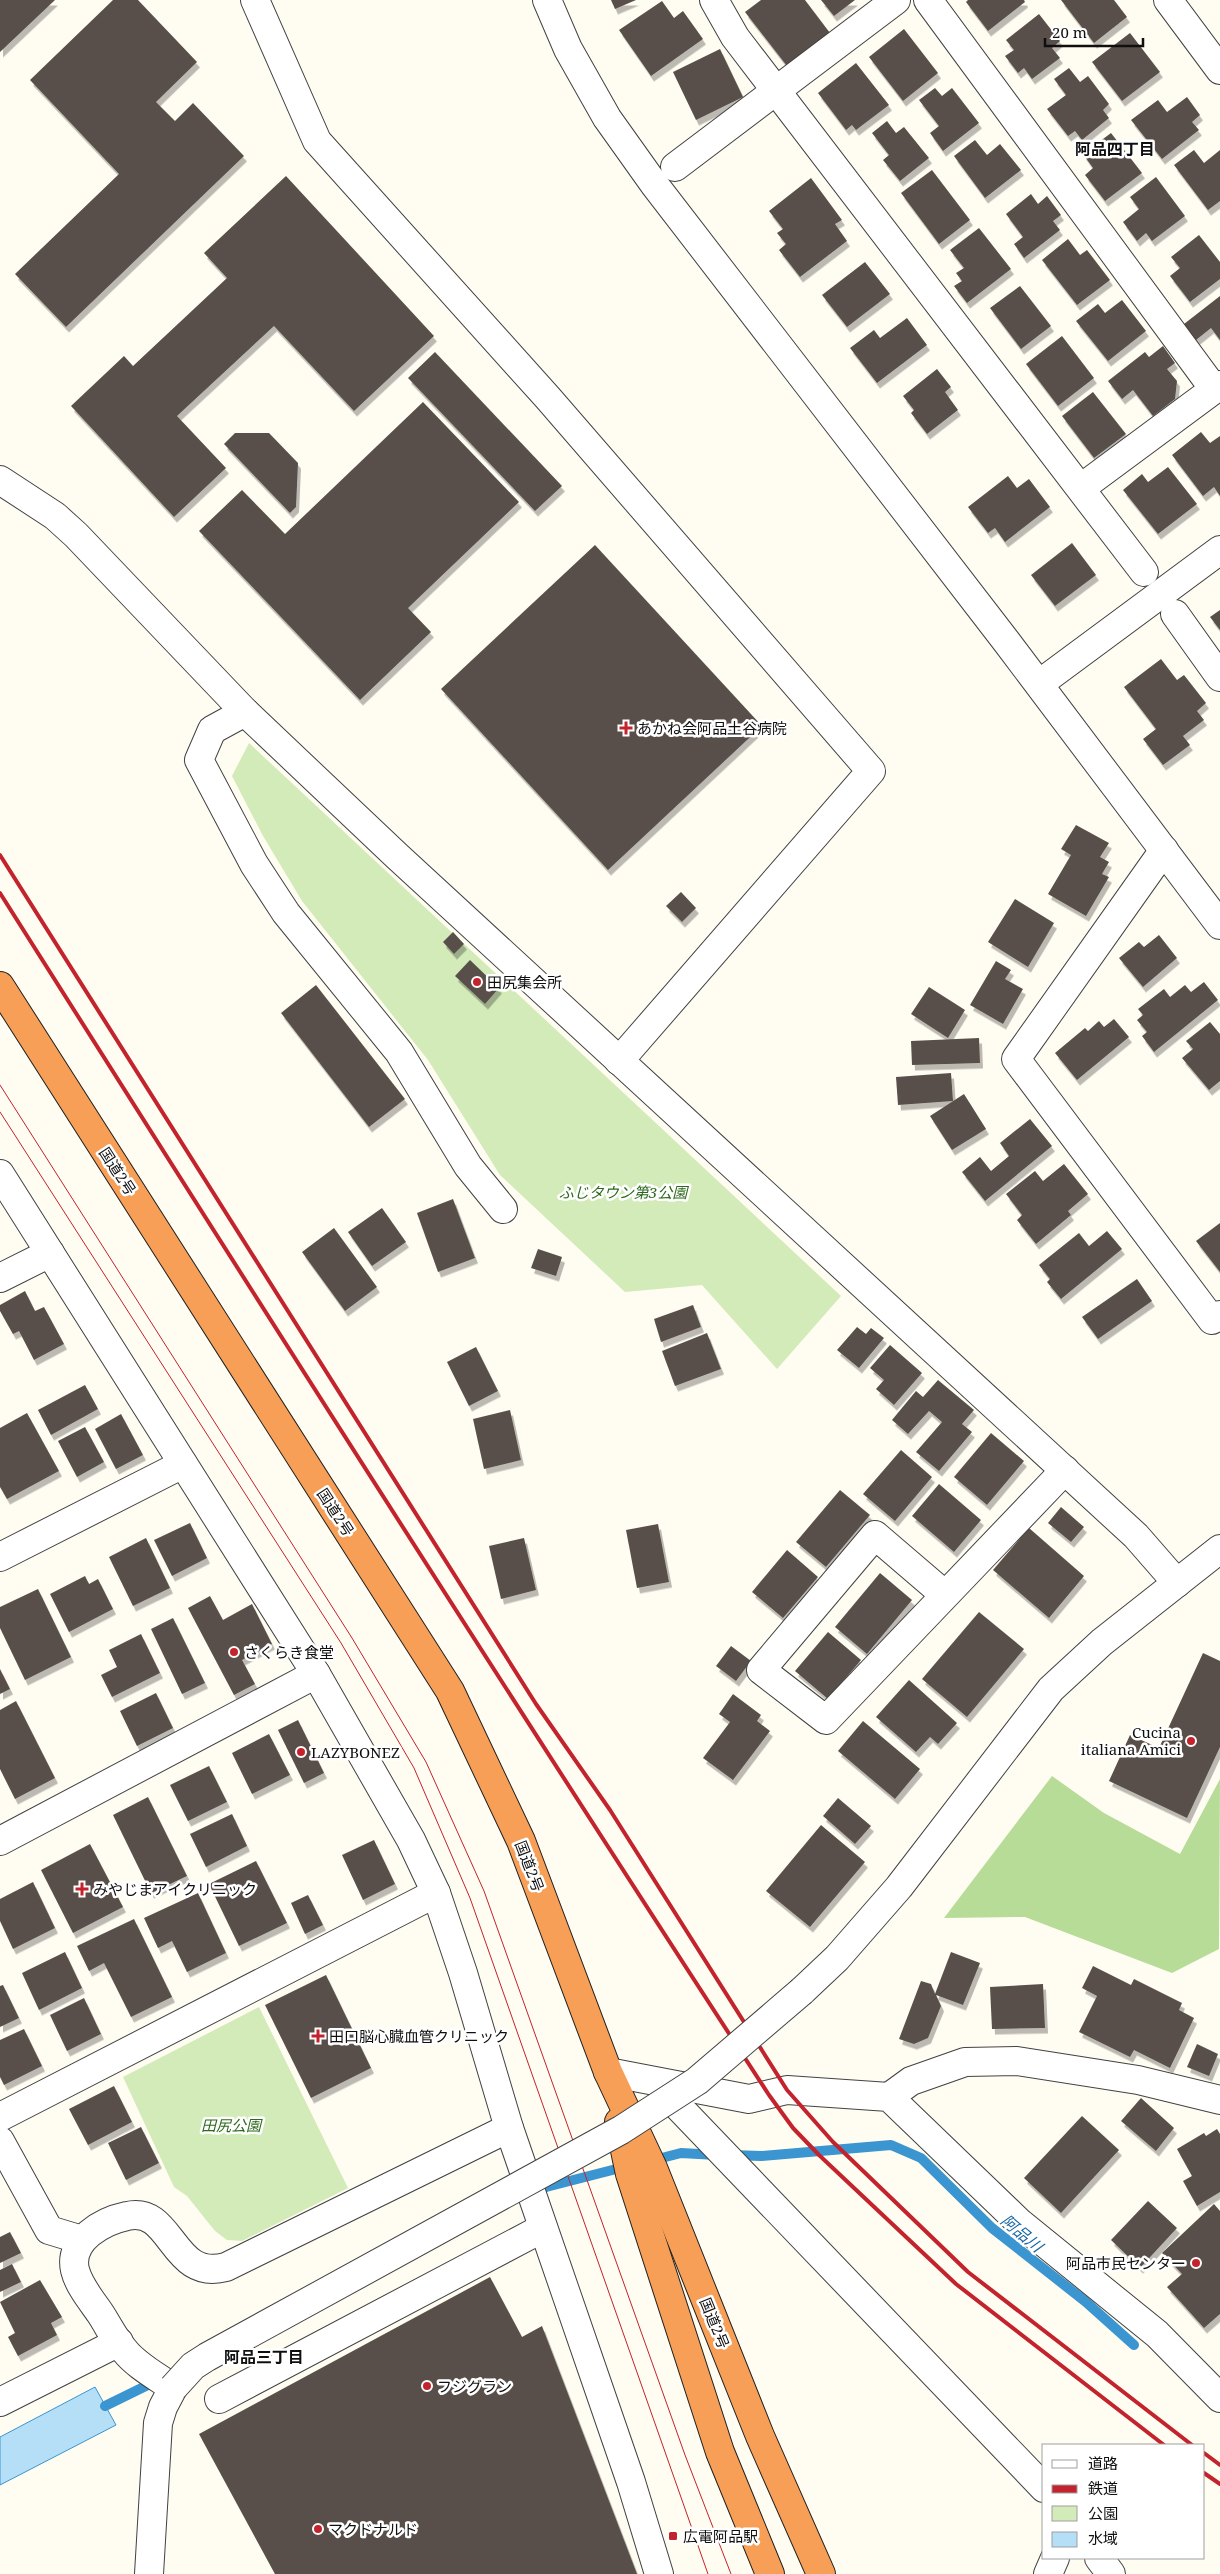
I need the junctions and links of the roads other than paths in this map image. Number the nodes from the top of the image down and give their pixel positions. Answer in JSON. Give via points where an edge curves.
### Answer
{"nodes":[{"id":1,"x":255,"y":0,"type":"edge"},
{"id":2,"x":547,"y":0,"type":"edge"},
{"id":3,"x":714,"y":0,"type":"edge"},
{"id":4,"x":896,"y":0,"type":"edge"},
{"id":5,"x":928,"y":0,"type":"edge"},
{"id":6,"x":1168,"y":0,"type":"edge"},
{"id":7,"x":1220,"y":70,"type":"edge"},
{"id":8,"x":776,"y":89,"type":"junction"},
{"id":9,"x":675,"y":167,"type":"dead end"},
{"id":10,"x":1217,"y":387,"type":"edge"},
{"id":11,"x":0,"y":480,"type":"edge"},
{"id":12,"x":1081,"y":488,"type":"junction"},
{"id":13,"x":1220,"y":550,"type":"edge"},
{"id":14,"x":1144,"y":572,"type":"dead end"},
{"id":15,"x":1174,"y":614,"type":"dead end"},
{"id":16,"x":1220,"y":677,"type":"edge"},
{"id":17,"x":1039,"y":684,"type":"junction"},
{"id":18,"x":245,"y":712,"type":"junction"},
{"id":19,"x":1164,"y":850,"type":"junction"},
{"id":20,"x":1220,"y":926,"type":"edge"},
{"id":21,"x":0,"y":986,"type":"edge"},
{"id":22,"x":619,"y":1061,"type":"junction"},
{"id":23,"x":0,"y":1174,"type":"edge"},
{"id":24,"x":503,"y":1209,"type":"dead end"},
{"id":25,"x":50,"y":1252,"type":"junction"},
{"id":26,"x":0,"y":1278,"type":"edge"},
{"id":27,"x":1220,"y":1315,"type":"edge"},
{"id":28,"x":183,"y":1464,"type":"junction"},
{"id":29,"x":1064,"y":1470,"type":"junction"},
{"id":30,"x":1220,"y":1549,"type":"edge"},
{"id":31,"x":0,"y":1557,"type":"edge"},
{"id":32,"x":1177,"y":1583,"type":"junction"},
{"id":33,"x":945,"y":1595,"type":"junction"},
{"id":34,"x":316,"y":1674,"type":"junction"},
{"id":35,"x":0,"y":1841,"type":"edge"},
{"id":36,"x":436,"y":1893,"type":"junction"},
{"id":37,"x":608,"y":2072,"type":"junction"},
{"id":38,"x":889,"y":2097,"type":"junction"},
{"id":39,"x":671,"y":2099,"type":"junction"},
{"id":40,"x":1220,"y":2100,"type":"edge"},
{"id":41,"x":0,"y":2118,"type":"edge"},
{"id":42,"x":509,"y":2128,"type":"junction"},
{"id":43,"x":0,"y":2141,"type":"edge"},
{"id":44,"x":543,"y":2228,"type":"junction"},
{"id":45,"x":82,"y":2240,"type":"junction"},
{"id":46,"x":119,"y":2342,"type":"junction"},
{"id":47,"x":173,"y":2388,"type":"junction"},
{"id":48,"x":1220,"y":2398,"type":"edge"},
{"id":49,"x":219,"y":2399,"type":"dead end"},
{"id":50,"x":0,"y":2402,"type":"edge"},
{"id":51,"x":1042,"y":2486,"type":"edge"},
{"id":52,"x":1055,"y":2559,"type":"edge"},
{"id":53,"x":1100,"y":2559,"type":"edge"},
{"id":54,"x":149,"y":2574,"type":"edge"},
{"id":55,"x":659,"y":2574,"type":"edge"},
{"id":56,"x":770,"y":2574,"type":"edge"},
{"id":57,"x":821,"y":2574,"type":"edge"},
{"id":58,"x":1048,"y":2574,"type":"edge"},
{"id":59,"x":1111,"y":2574,"type":"edge"}],
"edges":[{"from":1,"to":22,"type":"street","via":[[317,141],[548,398],[871,771]]},
{"from":2,"to":17,"type":"street","via":[[568,49],[607,118],[643,169]]},
{"from":3,"to":8,"type":"street","via":[[735,37]]},
{"from":4,"to":8,"type":"street"},
{"from":5,"to":10,"type":"street"},
{"from":6,"to":7,"type":"street"},
{"from":8,"to":9,"type":"street"},
{"from":8,"to":12,"type":"street"},
{"from":10,"to":12,"type":"street"},
{"from":11,"to":18,"type":"street","via":[[55,516]]},
{"from":12,"to":14,"type":"street"},
{"from":13,"to":17,"type":"street"},
{"from":15,"to":16,"type":"street"},
{"from":17,"to":19,"type":"street"},
{"from":18,"to":22,"type":"street"},
{"from":18,"to":24,"type":"street","via":[[212,730],[198,760],[254,864],[286,913],[399,1052],[468,1166]]},
{"from":19,"to":20,"type":"street"},
{"from":19,"to":27,"type":"street","via":[[1016,1059],[1212,1320]]},
{"from":21,"to":37,"type":"highway","name":"国道2号","via":[[450,1691],[522,1841]]},
{"from":22,"to":29,"type":"street"},
{"from":23,"to":25,"type":"street"},
{"from":25,"to":26,"type":"street"},
{"from":25,"to":28,"type":"street"},
{"from":28,"to":31,"type":"street"},
{"from":28,"to":34,"type":"street"},
{"from":29,"to":32,"type":"street","via":[[1136,1536]]},
{"from":29,"to":33,"type":"street"},
{"from":30,"to":32,"type":"street"},
{"from":32,"to":39,"type":"street","bridge":true,"via":[[1102,1642],[1051,1690],[899,1887],[837,1958],[732,2054]]},
{"from":33,"to":33,"type":"street","via":[[826,1720],[761,1670],[875,1535]]},
{"from":34,"to":35,"type":"street"},
{"from":34,"to":36,"type":"street","via":[[411,1840]]},
{"from":36,"to":41,"type":"street"},
{"from":36,"to":42,"type":"street"},
{"from":37,"to":38,"type":"street","via":[[749,2099],[787,2090]]},
{"from":37,"to":56,"type":"highway","name":"国道2号","via":[[630,2174],[720,2452]]},
{"from":37,"to":57,"type":"highway","name":"国道2号","via":[[653,2168],[760,2436]]},
{"from":38,"to":40,"type":"street","via":[[911,2081],[965,2062],[1017,2061],[1138,2080]]},
{"from":38,"to":48,"type":"street","via":[[1020,2222],[1157,2334]]},
{"from":39,"to":47,"type":"street","bridge":true,"via":[[621,2130],[207,2357],[193,2366]]},
{"from":39,"to":51,"type":"street"},
{"from":42,"to":44,"type":"street"},
{"from":42,"to":45,"type":"street","via":[[212,2271],[197,2268],[149,2218],[132,2214],[116,2218]]},
{"from":43,"to":45,"type":"street","via":[[49,2230]]},
{"from":44,"to":49,"type":"street"},
{"from":44,"to":55,"type":"street","via":[[631,2482]]},
{"from":45,"to":46,"type":"street","via":[[75,2254],[74,2269],[80,2284]]},
{"from":46,"to":47,"type":"street","via":[[125,2352]]},
{"from":46,"to":50,"type":"street"},
{"from":47,"to":54,"type":"street","via":[[158,2423]]},
{"from":52,"to":58,"type":"street"},
{"from":53,"to":59,"type":"street"}]}
